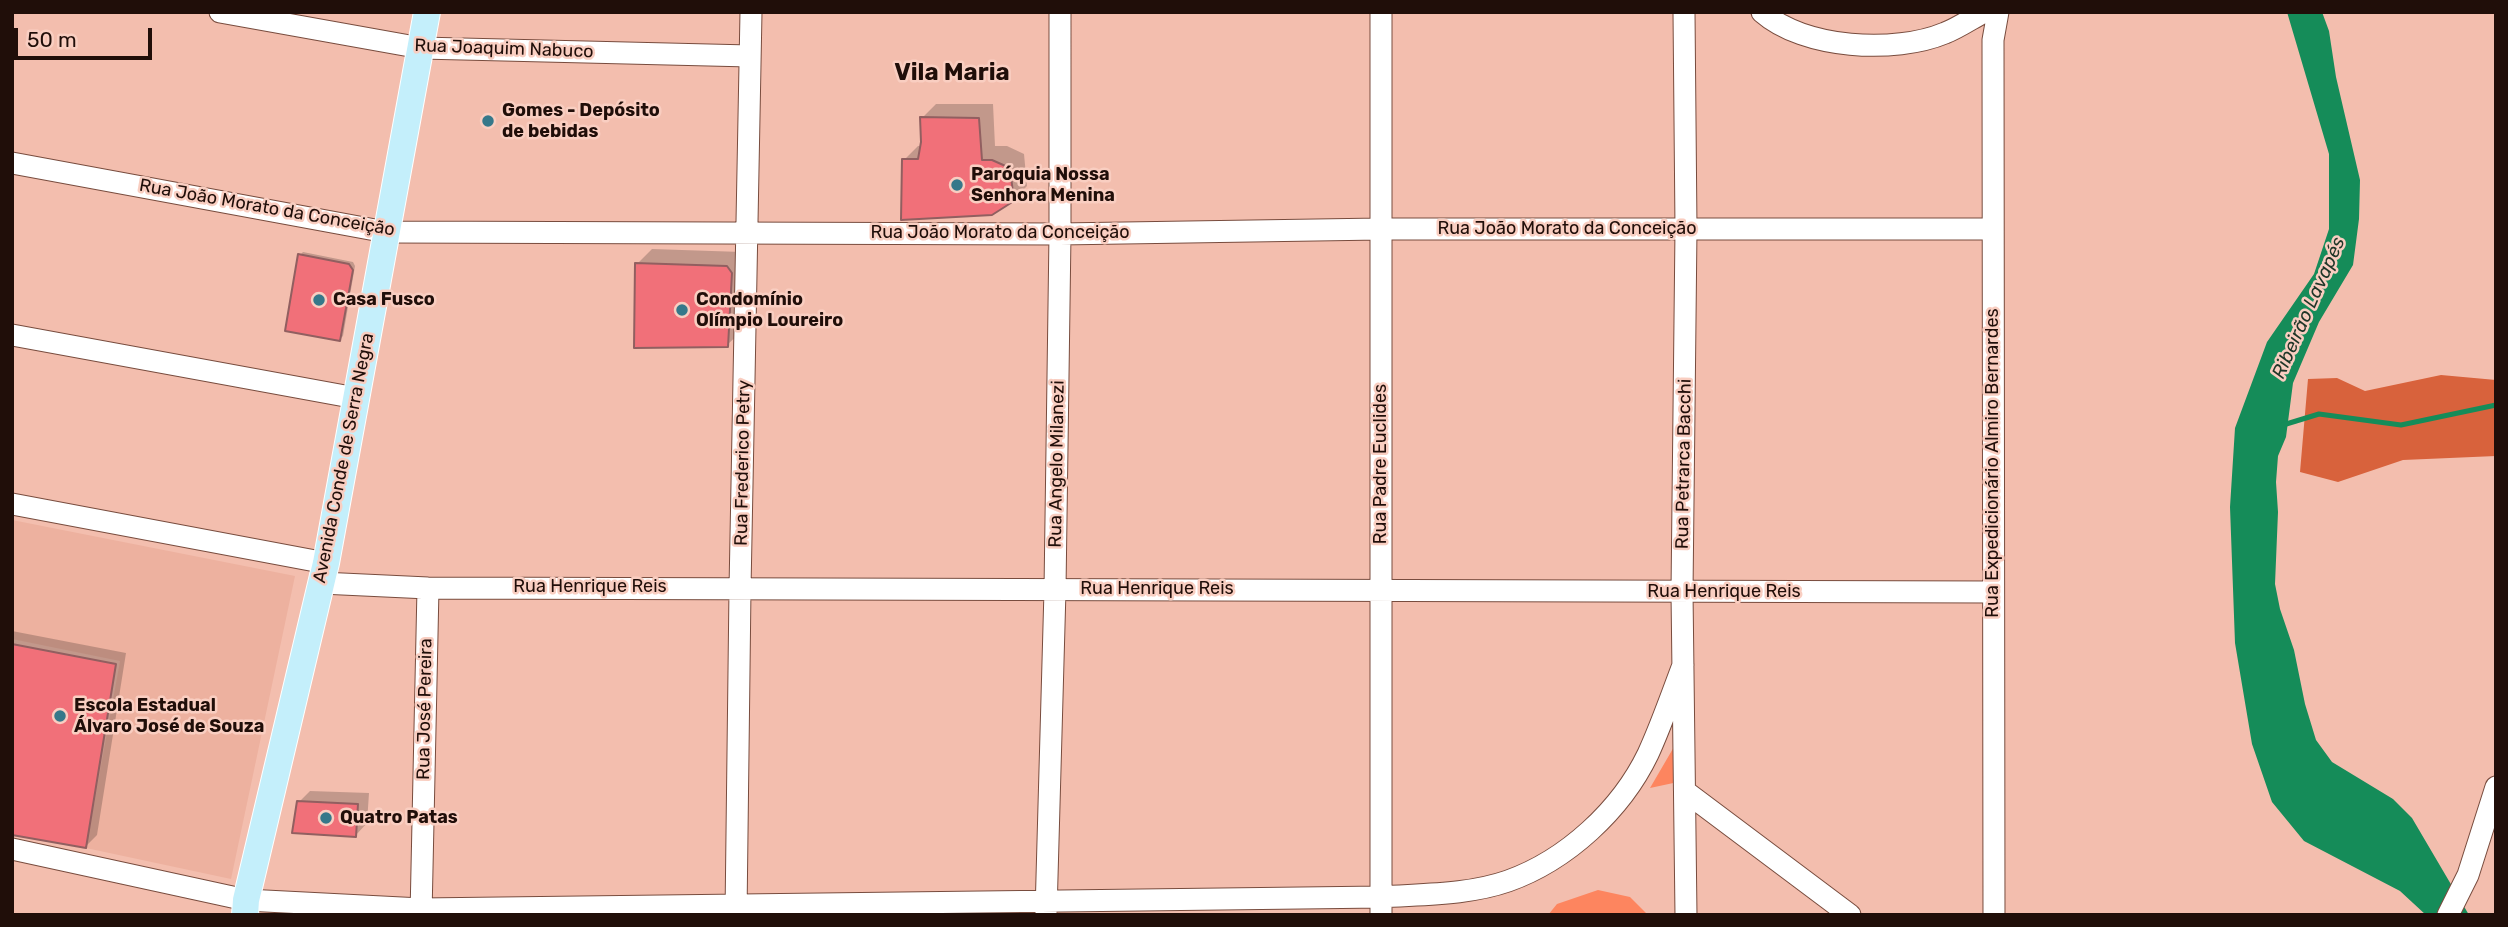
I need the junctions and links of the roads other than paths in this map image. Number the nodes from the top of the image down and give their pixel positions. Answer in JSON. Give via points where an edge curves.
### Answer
{"nodes":[{"id":1,"x":220,"y":12,"type":"edge"},
{"id":2,"x":426,"y":12,"type":"edge"},
{"id":3,"x":751,"y":12,"type":"edge"},
{"id":4,"x":1060,"y":12,"type":"edge"},
{"id":5,"x":1381,"y":12,"type":"edge"},
{"id":6,"x":1684,"y":12,"type":"edge"},
{"id":7,"x":1762,"y":12,"type":"edge"},
{"id":8,"x":1984,"y":12,"type":"edge"},
{"id":9,"x":1998,"y":12,"type":"edge"},
{"id":10,"x":421,"y":48,"type":"junction"},
{"id":11,"x":750,"y":55,"type":"junction"},
{"id":12,"x":12,"y":163,"type":"edge"},
{"id":13,"x":1380,"y":229,"type":"junction"},
{"id":14,"x":1686,"y":229,"type":"junction"},
{"id":15,"x":1993,"y":229,"type":"junction"},
{"id":16,"x":386,"y":232,"type":"junction"},
{"id":17,"x":748,"y":234,"type":"junction"},
{"id":18,"x":1060,"y":234,"type":"junction"},
{"id":19,"x":12,"y":335,"type":"edge"},
{"id":20,"x":356,"y":398,"type":"junction"},
{"id":21,"x":12,"y":504,"type":"edge"},
{"id":22,"x":324,"y":573,"type":"junction"},
{"id":23,"x":428,"y":588,"type":"junction"},
{"id":24,"x":740,"y":589,"type":"junction"},
{"id":25,"x":1055,"y":590,"type":"junction"},
{"id":26,"x":1382,"y":590,"type":"junction"},
{"id":27,"x":1682,"y":592,"type":"junction"},
{"id":28,"x":1993,"y":592,"type":"junction"},
{"id":29,"x":1683,"y":665,"type":"junction"},
{"id":30,"x":2496,"y":787,"type":"edge"},
{"id":31,"x":1686,"y":792,"type":"junction"},
{"id":32,"x":12,"y":849,"type":"edge"},
{"id":33,"x":1381,"y":906,"type":"edge"},
{"id":34,"x":1046,"y":908,"type":"edge"},
{"id":35,"x":736,"y":909,"type":"edge"},
{"id":36,"x":242,"y":910,"type":"edge"},
{"id":37,"x":421,"y":912,"type":"edge"},
{"id":38,"x":1686,"y":915,"type":"edge"},
{"id":39,"x":1850,"y":915,"type":"edge"},
{"id":40,"x":1994,"y":915,"type":"edge"},
{"id":41,"x":2448,"y":915,"type":"edge"}],
"edges":[{"from":1,"to":10,"type":"street","name":"Rua Joaquim Nabuco"},
{"from":2,"to":10,"type":"main road","name":"Avenida Conde de Serra Negra"},
{"from":3,"to":11,"type":"street","name":"Rua Frederico Petry"},
{"from":4,"to":18,"type":"street","name":"Rua Angelo Milanezi"},
{"from":5,"to":13,"type":"street","name":"Rua Padre Euclides"},
{"from":6,"to":14,"type":"street","name":"Rua Petrarca Bacchi"},
{"from":7,"to":8,"type":"street","via":[[1776,24],[1820,41],[1899,44],[1944,34]]},
{"from":9,"to":15,"type":"street","name":"Rua Expedicionário Almiro Bernardes","via":[[1993,40]]},
{"from":10,"to":11,"type":"street","name":"Rua Joaquim Nabuco"},
{"from":10,"to":16,"type":"main road","name":"Avenida Conde de Serra Negra"},
{"from":11,"to":17,"type":"street","name":"Rua Frederico Petry"},
{"from":12,"to":16,"type":"street","name":"Rua João Morato da Conceição"},
{"from":13,"to":14,"type":"street","name":"Rua João Morato da Conceição"},
{"from":13,"to":18,"type":"street","name":"Rua João Morato da Conceição"},
{"from":13,"to":26,"type":"street","name":"Rua Padre Euclides"},
{"from":14,"to":15,"type":"street","name":"Rua João Morato da Conceição"},
{"from":14,"to":27,"type":"street","name":"Rua Petrarca Bacchi"},
{"from":15,"to":28,"type":"street","name":"Rua Expedicionário Almiro Bernardes"},
{"from":16,"to":17,"type":"street","name":"Rua João Morato da Conceição"},
{"from":16,"to":20,"type":"main road","name":"Avenida Conde de Serra Negra"},
{"from":17,"to":18,"type":"street","name":"Rua João Morato da Conceição"},
{"from":17,"to":24,"type":"street","name":"Rua Frederico Petry"},
{"from":18,"to":25,"type":"street","name":"Rua Angelo Milanezi"},
{"from":19,"to":20,"type":"street"},
{"from":20,"to":22,"type":"main road","name":"Avenida Conde de Serra Negra"},
{"from":21,"to":22,"type":"street","name":"Rua Henrique Reis"},
{"from":22,"to":23,"type":"street","name":"Rua Henrique Reis"},
{"from":22,"to":36,"type":"main road","name":"Avenida Conde de Serra Negra"},
{"from":23,"to":24,"type":"street","name":"Rua Henrique Reis"},
{"from":23,"to":37,"type":"street","name":"Rua José Pereira"},
{"from":24,"to":25,"type":"street","name":"Rua Henrique Reis"},
{"from":24,"to":35,"type":"street","name":"Rua Frederico Petry"},
{"from":25,"to":26,"type":"street","name":"Rua Henrique Reis"},
{"from":25,"to":34,"type":"street","name":"Rua Angelo Milanezi"},
{"from":26,"to":27,"type":"street","name":"Rua Henrique Reis"},
{"from":26,"to":33,"type":"street","name":"Rua Padre Euclides"},
{"from":27,"to":28,"type":"street","name":"Rua Henrique Reis"},
{"from":27,"to":29,"type":"street","name":"Rua Petrarca Bacchi"},
{"from":28,"to":40,"type":"street","name":"Rua Expedicionário Almiro Bernardes"},
{"from":29,"to":31,"type":"street","name":"Rua Petrarca Bacchi"},
{"from":29,"to":33,"type":"street","via":[[1647,755],[1625,791],[1594,826],[1555,858],[1507,881]]},
{"from":30,"to":41,"type":"street","via":[[2468,875]]},
{"from":31,"to":38,"type":"street","name":"Rua Petrarca Bacchi"},
{"from":31,"to":39,"type":"street"},
{"from":32,"to":36,"type":"street"},
{"from":33,"to":34,"type":"street"},
{"from":34,"to":35,"type":"street"},
{"from":35,"to":37,"type":"street"},
{"from":36,"to":37,"type":"street"}]}
